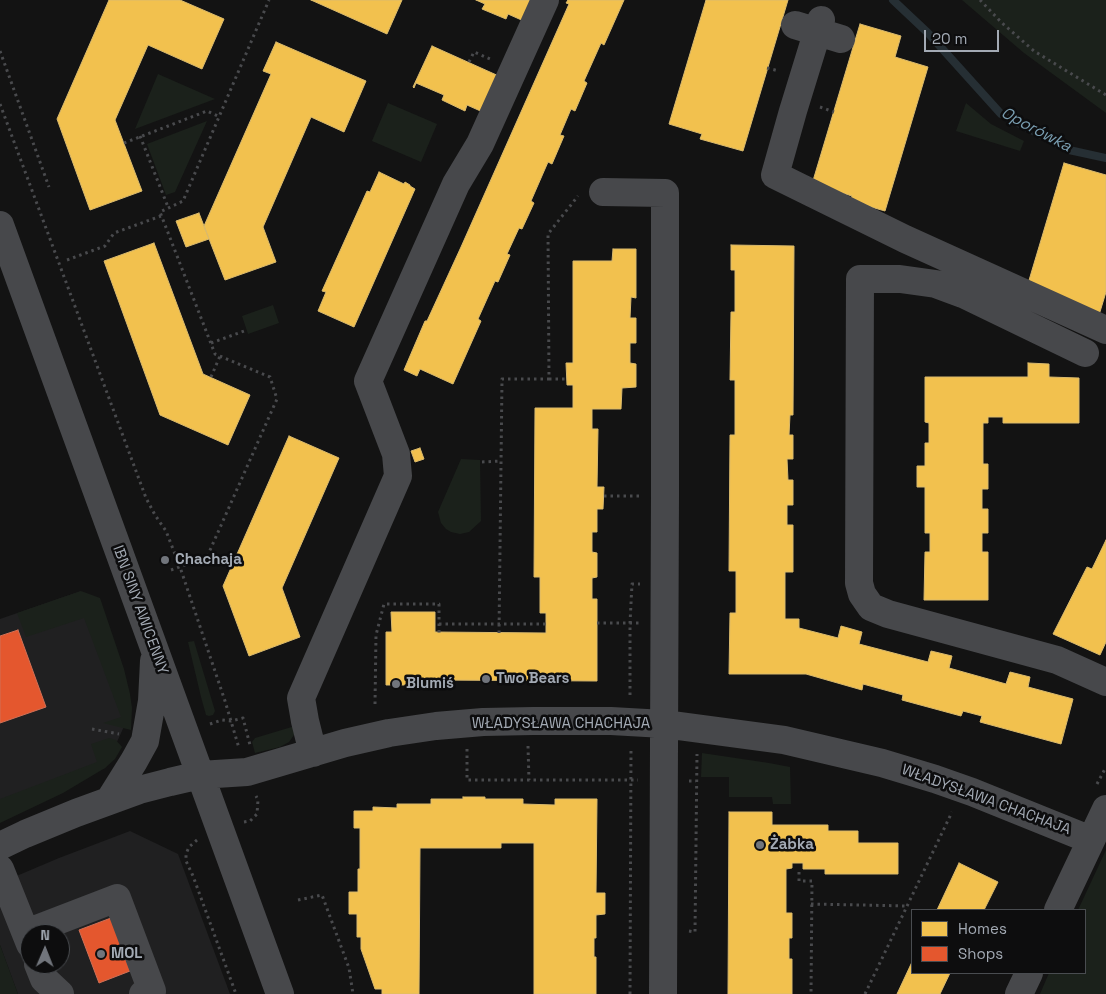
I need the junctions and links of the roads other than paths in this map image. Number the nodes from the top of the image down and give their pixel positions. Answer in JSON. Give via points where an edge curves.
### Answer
{"nodes":[{"id":1,"x":545,"y":0,"type":"edge"},
{"id":2,"x":818,"y":29,"type":"dead end"},
{"id":3,"x":603,"y":192,"type":"road end"},
{"id":4,"x":0,"y":225,"type":"edge"},
{"id":5,"x":1106,"y":330,"type":"edge"},
{"id":6,"x":1085,"y":353,"type":"dead end"},
{"id":7,"x":154,"y":649,"type":"junction"},
{"id":8,"x":1106,"y":682,"type":"edge"},
{"id":9,"x":664,"y":724,"type":"junction"},
{"id":10,"x":313,"y":753,"type":"junction"},
{"id":11,"x":200,"y":774,"type":"junction"},
{"id":12,"x":109,"y":801,"type":"junction"},
{"id":13,"x":1106,"y":809,"type":"edge"},
{"id":14,"x":1091,"y":840,"type":"junction"},
{"id":15,"x":0,"y":846,"type":"edge"},
{"id":16,"x":0,"y":869,"type":"edge"},
{"id":17,"x":1058,"y":909,"type":"edge"},
{"id":18,"x":22,"y":924,"type":"edge"},
{"id":19,"x":59,"y":924,"type":"edge"},
{"id":20,"x":42,"y":974,"type":"edge"},
{"id":21,"x":1029,"y":974,"type":"edge"},
{"id":22,"x":60,"y":994,"type":"edge"},
{"id":23,"x":143,"y":994,"type":"edge"},
{"id":24,"x":280,"y":994,"type":"edge"},
{"id":25,"x":663,"y":994,"type":"edge"},
{"id":26,"x":1019,"y":994,"type":"edge"}],
"edges":[{"from":1,"to":10,"type":"street","via":[[480,144],[456,184],[368,381],[396,454],[398,476],[301,698]]},
{"from":2,"to":5,"type":"street","via":[[775,176]]},
{"from":3,"to":9,"type":"street","via":[[665,193]]},
{"from":4,"to":7,"type":"street","name":"IBN SINY AWICENNY"},
{"from":6,"to":8,"type":"street","via":[[936,284],[900,279],[860,279],[859,583],[871,607],[888,614],[1057,660]]},
{"from":7,"to":11,"type":"street","name":"IBN SINY AWICENNY"},
{"from":7,"to":12,"type":"street","via":[[152,701],[145,741]]},
{"from":9,"to":10,"type":"street","name":"WŁADYSŁAWA CHACHAJA","via":[[483,722],[389,733]]},
{"from":9,"to":14,"type":"street","name":"WŁADYSŁAWA CHACHAJA","via":[[784,740],[882,763],[972,792]]},
{"from":9,"to":25,"type":"street"},
{"from":10,"to":11,"type":"street","name":"WŁADYSŁAWA CHACHAJA","via":[[247,772]]},
{"from":11,"to":12,"type":"street","name":"WŁADYSŁAWA CHACHAJA"},
{"from":11,"to":24,"type":"street","name":"IBN SINY AWICENNY"},
{"from":12,"to":15,"type":"street","name":"WŁADYSŁAWA CHACHAJA"},
{"from":13,"to":14,"type":"street"},
{"from":14,"to":17,"type":"street"},
{"from":16,"to":18,"type":"street"},
{"from":19,"to":23,"type":"street","via":[[117,898],[152,990]]},
{"from":20,"to":22,"type":"street"},
{"from":21,"to":26,"type":"street"}]}
